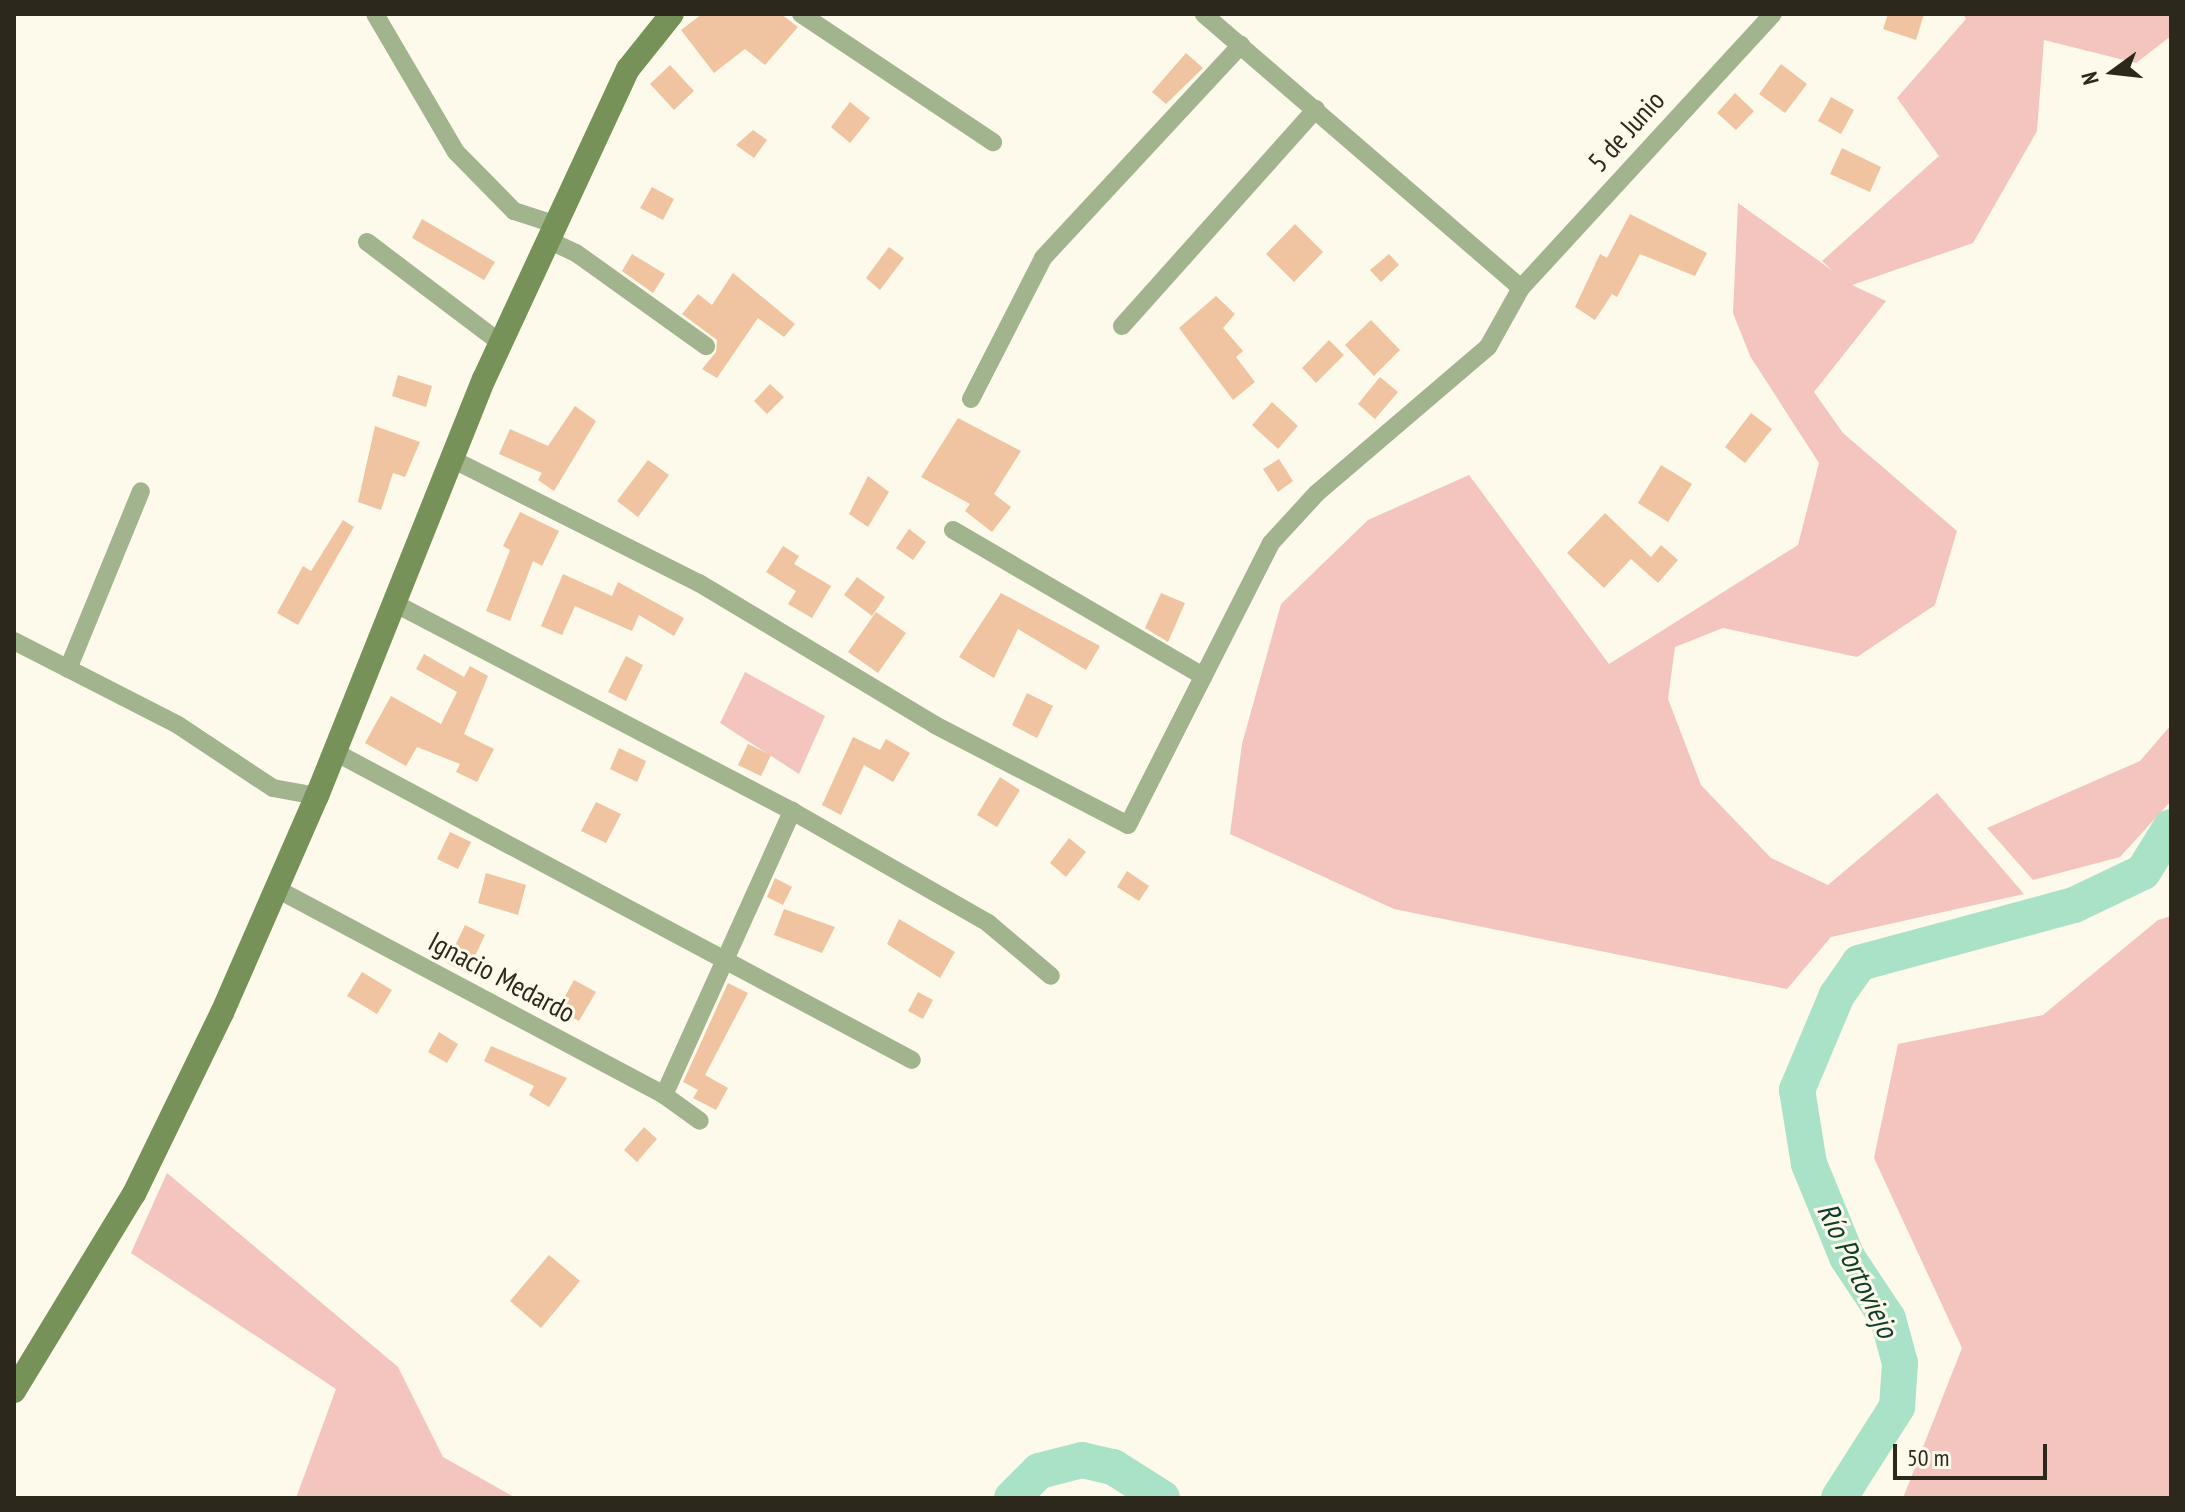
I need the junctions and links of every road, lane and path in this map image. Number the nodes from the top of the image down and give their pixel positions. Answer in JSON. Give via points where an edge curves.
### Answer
{"nodes":[{"id":1,"x":375,"y":14,"type":"edge"},
{"id":2,"x":672,"y":14,"type":"edge"},
{"id":3,"x":801,"y":14,"type":"edge"},
{"id":4,"x":1204,"y":14,"type":"edge"},
{"id":5,"x":1773,"y":14,"type":"edge"},
{"id":6,"x":1241,"y":45,"type":"junction"},
{"id":7,"x":1316,"y":109,"type":"junction"},
{"id":8,"x":993,"y":142,"type":"dead end"},
{"id":9,"x":551,"y":232,"type":"junction"},
{"id":10,"x":367,"y":242,"type":"dead end"},
{"id":11,"x":1521,"y":288,"type":"junction"},
{"id":12,"x":1122,"y":326,"type":"dead end"},
{"id":13,"x":502,"y":344,"type":"junction"},
{"id":14,"x":706,"y":346,"type":"dead end"},
{"id":15,"x":971,"y":399,"type":"dead end"},
{"id":16,"x":452,"y":459,"type":"junction"},
{"id":17,"x":141,"y":491,"type":"dead end"},
{"id":18,"x":953,"y":530,"type":"dead end"},
{"id":19,"x":394,"y":603,"type":"junction"},
{"id":20,"x":14,"y":641,"type":"edge"},
{"id":21,"x":68,"y":669,"type":"junction"},
{"id":22,"x":1203,"y":676,"type":"junction"},
{"id":23,"x":333,"y":751,"type":"junction"},
{"id":24,"x":317,"y":796,"type":"junction"},
{"id":25,"x":792,"y":811,"type":"junction"},
{"id":26,"x":275,"y":888,"type":"junction"},
{"id":27,"x":722,"y":961,"type":"junction"},
{"id":28,"x":1051,"y":976,"type":"dead end"},
{"id":29,"x":912,"y":1060,"type":"dead end"},
{"id":30,"x":664,"y":1095,"type":"junction"},
{"id":31,"x":700,"y":1121,"type":"dead end"},
{"id":32,"x":14,"y":1391,"type":"edge"}],
"edges":[{"from":1,"to":9,"type":"street","via":[[456,152],[514,211]]},
{"from":2,"to":9,"type":"street","via":[[628,69]]},
{"from":3,"to":8,"type":"street"},
{"from":4,"to":6,"type":"street"},
{"from":5,"to":11,"type":"street","name":"5 de Junio"},
{"from":6,"to":7,"type":"street"},
{"from":6,"to":15,"type":"street","via":[[1043,258]]},
{"from":7,"to":11,"type":"street"},
{"from":7,"to":12,"type":"street"},
{"from":9,"to":13,"type":"street"},
{"from":9,"to":14,"type":"street"},
{"from":10,"to":13,"type":"street"},
{"from":11,"to":22,"type":"street","name":"5 de Junio","via":[[1488,347],[1317,493],[1271,543]]},
{"from":13,"to":16,"type":"street"},
{"from":16,"to":19,"type":"street"},
{"from":16,"to":22,"type":"street","name":"5 de Junio","via":[[699,583],[935,725],[1128,825]]},
{"from":17,"to":21,"type":"street"},
{"from":18,"to":22,"type":"street"},
{"from":19,"to":23,"type":"street"},
{"from":19,"to":25,"type":"street"},
{"from":20,"to":21,"type":"street"},
{"from":21,"to":24,"type":"street","via":[[178,725],[273,788]]},
{"from":23,"to":24,"type":"street"},
{"from":23,"to":27,"type":"street"},
{"from":24,"to":26,"type":"street"},
{"from":25,"to":27,"type":"street"},
{"from":25,"to":28,"type":"street","via":[[988,923]]},
{"from":26,"to":30,"type":"street","name":"Ignacio Medardo"},
{"from":26,"to":32,"type":"street","via":[[134,1194]]},
{"from":27,"to":29,"type":"street"},
{"from":27,"to":30,"type":"street"},
{"from":30,"to":31,"type":"street","name":"Ignacio Medardo"}]}
